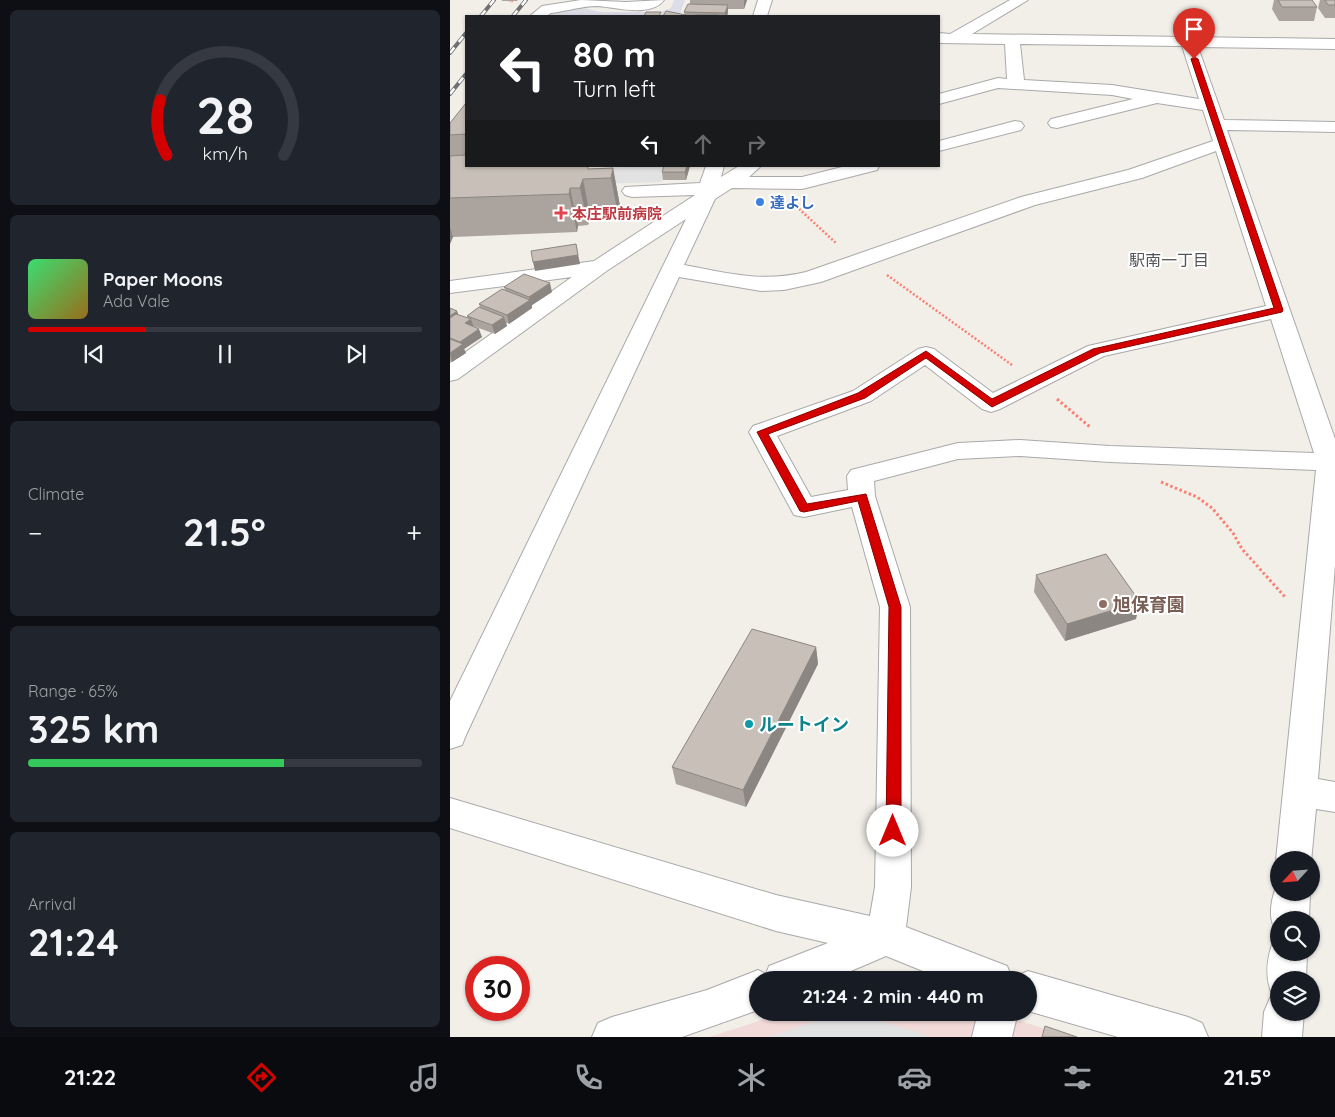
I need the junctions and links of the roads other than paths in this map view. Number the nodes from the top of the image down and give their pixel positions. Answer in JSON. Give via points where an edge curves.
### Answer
{"nodes":[{"id":1,"x":657,"y":0,"type":"edge"},
{"id":2,"x":765,"y":0,"type":"edge"},
{"id":3,"x":1021,"y":0,"type":"edge"},
{"id":4,"x":597,"y":1,"type":"edge"},
{"id":5,"x":538,"y":15,"type":"edge"},
{"id":6,"x":760,"y":15,"type":"edge"},
{"id":7,"x":946,"y":38,"type":"edge"},
{"id":8,"x":1012,"y":39,"type":"junction"},
{"id":9,"x":1189,"y":43,"type":"junction"},
{"id":10,"x":1335,"y":44,"type":"edge"},
{"id":11,"x":1016,"y":84,"type":"junction"},
{"id":12,"x":1157,"y":98,"type":"junction"},
{"id":13,"x":940,"y":99,"type":"edge"},
{"id":14,"x":1057,"y":123,"type":"dead end"},
{"id":15,"x":1217,"y":125,"type":"junction"},
{"id":16,"x":1014,"y":126,"type":"dead end"},
{"id":17,"x":1334,"y":129,"type":"edge"},
{"id":18,"x":940,"y":146,"type":"edge"},
{"id":19,"x":750,"y":167,"type":"edge"},
{"id":20,"x":866,"y":167,"type":"edge"},
{"id":21,"x":714,"y":183,"type":"edge"},
{"id":22,"x":632,"y":191,"type":"dead end"},
{"id":23,"x":601,"y":266,"type":"junction"},
{"id":24,"x":672,"y":269,"type":"junction"},
{"id":25,"x":450,"y":287,"type":"edge"},
{"id":26,"x":1279,"y":310,"type":"junction"},
{"id":27,"x":450,"y":374,"type":"edge"},
{"id":28,"x":1332,"y":462,"type":"edge"},
{"id":29,"x":862,"y":496,"type":"junction"},
{"id":30,"x":450,"y":735,"type":"edge"},
{"id":31,"x":1298,"y":791,"type":"junction"},
{"id":32,"x":1335,"y":797,"type":"edge"},
{"id":33,"x":450,"y":813,"type":"edge"},
{"id":34,"x":1295,"y":851,"type":"edge"},
{"id":35,"x":886,"y":938,"type":"junction"},
{"id":36,"x":805,"y":971,"type":"edge"},
{"id":37,"x":970,"y":971,"type":"edge"},
{"id":38,"x":749,"y":994,"type":"edge"},
{"id":39,"x":1037,"y":994,"type":"edge"},
{"id":40,"x":996,"y":1021,"type":"edge"},
{"id":41,"x":1283,"y":1021,"type":"edge"},
{"id":42,"x":612,"y":1037,"type":"edge"},
{"id":43,"x":992,"y":1037,"type":"edge"},
{"id":44,"x":1188,"y":1037,"type":"edge"},
{"id":45,"x":1282,"y":1037,"type":"edge"}],
"edges":[{"from":1,"to":4,"type":"street","via":[[639,5]]},
{"from":2,"to":6,"type":"street"},
{"from":3,"to":7,"type":"street"},
{"from":4,"to":5,"type":"street","via":[[547,9]]},
{"from":7,"to":8,"type":"street"},
{"from":8,"to":9,"type":"street"},
{"from":8,"to":11,"type":"street"},
{"from":9,"to":10,"type":"street"},
{"from":9,"to":15,"type":"street"},
{"from":11,"to":12,"type":"street","via":[[1112,90]]},
{"from":11,"to":13,"type":"street","via":[[998,83]]},
{"from":12,"to":14,"type":"street"},
{"from":12,"to":15,"type":"street"},
{"from":15,"to":17,"type":"street"},
{"from":15,"to":24,"type":"street","via":[[1135,174],[1028,201],[813,277],[784,284],[761,285]]},
{"from":15,"to":26,"type":"street"},
{"from":16,"to":18,"type":"street"},
{"from":19,"to":21,"type":"street"},
{"from":20,"to":21,"type":"street","via":[[802,183]]},
{"from":21,"to":22,"type":"street"},
{"from":21,"to":23,"type":"street"},
{"from":21,"to":24,"type":"street"},
{"from":23,"to":25,"type":"street"},
{"from":23,"to":27,"type":"street"},
{"from":24,"to":30,"type":"street"},
{"from":26,"to":28,"type":"street"},
{"from":26,"to":29,"type":"street","via":[[1096,351],[992,404],[926,354],[862,396],[762,432],[804,508]]},
{"from":28,"to":29,"type":"street","via":[[1020,448],[958,451],[860,476]]},
{"from":28,"to":31,"type":"street"},
{"from":29,"to":35,"type":"street","via":[[895,607],[893,887]]},
{"from":31,"to":32,"type":"street"},
{"from":31,"to":34,"type":"street"},
{"from":33,"to":35,"type":"street","via":[[776,913]]},
{"from":35,"to":36,"type":"street"},
{"from":35,"to":37,"type":"street"},
{"from":38,"to":42,"type":"street","via":[[707,1010]]},
{"from":39,"to":44,"type":"street"},
{"from":40,"to":43,"type":"street"},
{"from":41,"to":45,"type":"street"}]}
